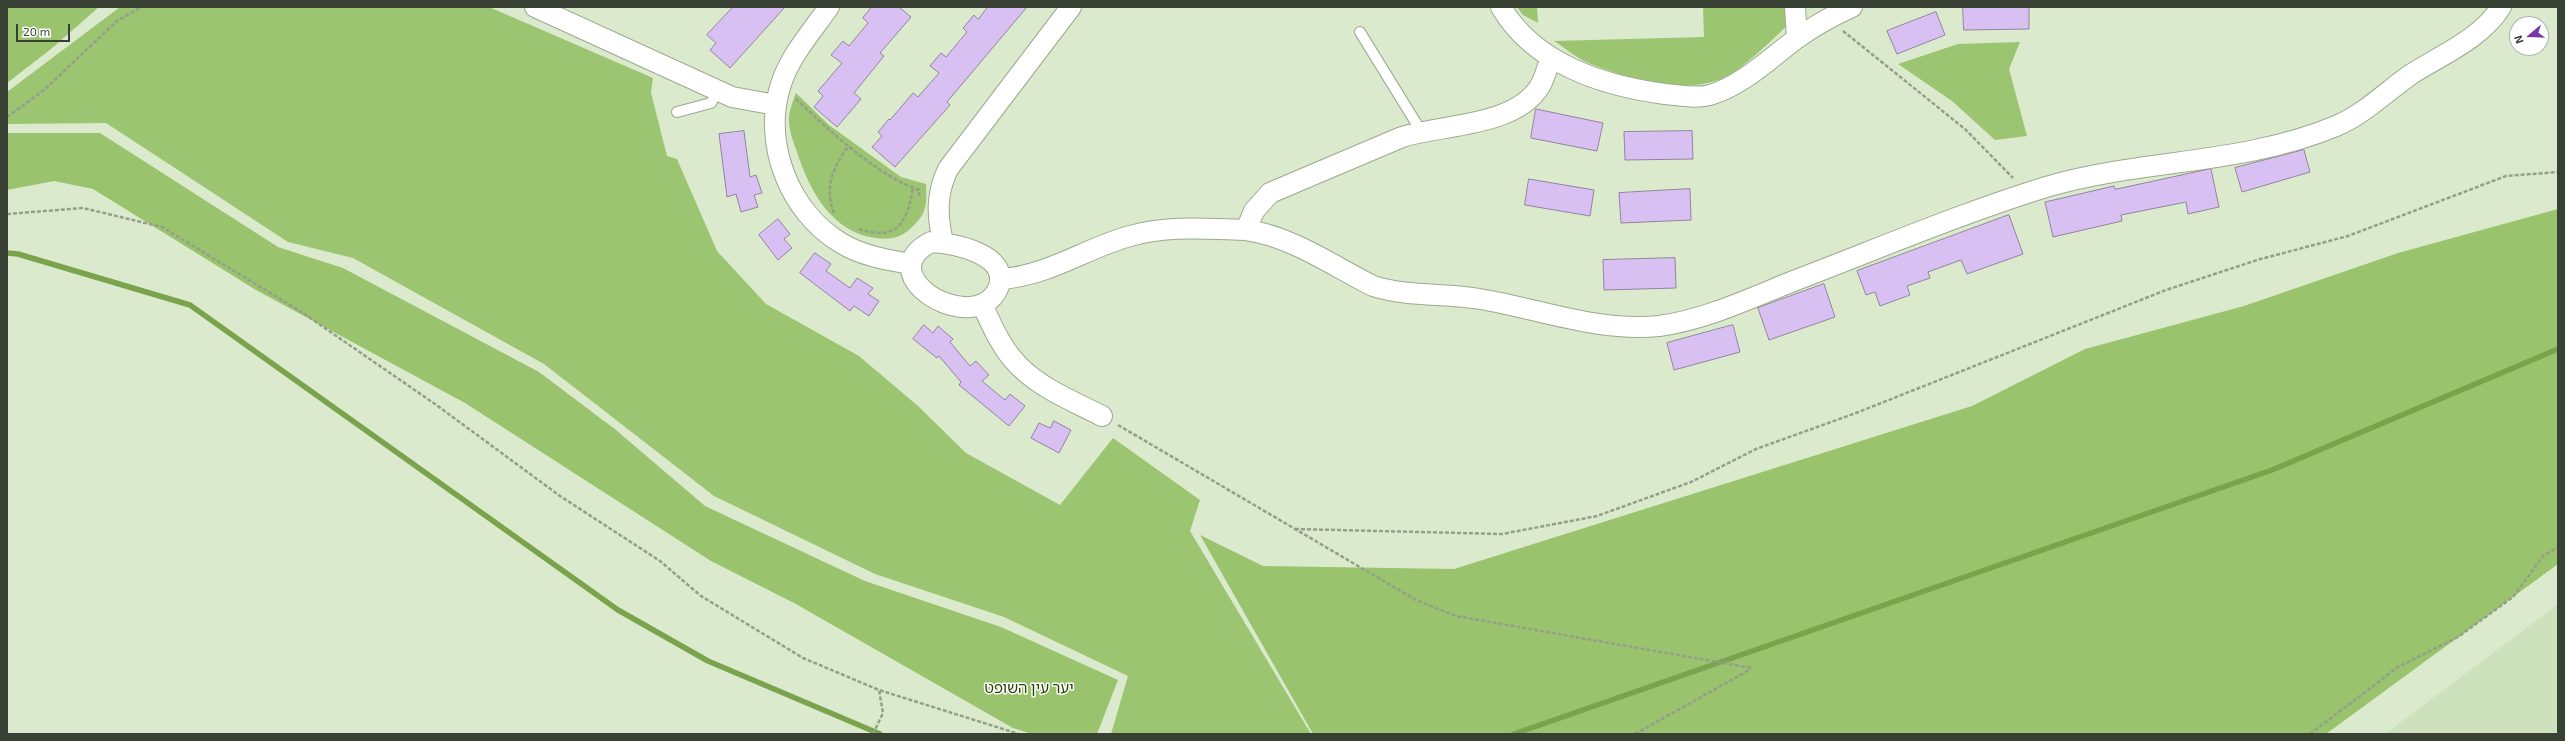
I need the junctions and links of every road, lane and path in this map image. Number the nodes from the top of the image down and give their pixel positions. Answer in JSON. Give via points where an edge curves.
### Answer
{"nodes":[{"id":1,"x":142,"y":7,"type":"edge"},
{"id":2,"x":535,"y":7,"type":"edge"},
{"id":3,"x":829,"y":7,"type":"edge"},
{"id":4,"x":1071,"y":7,"type":"edge"},
{"id":5,"x":1501,"y":7,"type":"edge"},
{"id":6,"x":1795,"y":7,"type":"edge"},
{"id":7,"x":1852,"y":7,"type":"edge"},
{"id":8,"x":2501,"y":7,"type":"edge"},
{"id":9,"x":1830,"y":17,"type":"junction"},
{"id":10,"x":1360,"y":32,"type":"dead end"},
{"id":11,"x":1797,"y":38,"type":"junction"},
{"id":12,"x":1551,"y":58,"type":"junction"},
{"id":13,"x":781,"y":84,"type":"junction"},
{"id":14,"x":718,"y":90,"type":"junction"},
{"id":15,"x":776,"y":105,"type":"junction"},
{"id":16,"x":677,"y":112,"type":"dead end"},
{"id":17,"x":7,"y":118,"type":"edge"},
{"id":18,"x":1421,"y":131,"type":"junction"},
{"id":19,"x":850,"y":146,"type":"junction"},
{"id":20,"x":2558,"y":172,"type":"edge"},
{"id":21,"x":913,"y":188,"type":"junction"},
{"id":22,"x":2027,"y":193,"type":"junction"},
{"id":23,"x":920,"y":204,"type":"dead end"},
{"id":24,"x":7,"y":214,"type":"edge"},
{"id":25,"x":840,"y":218,"type":"dead end"},
{"id":26,"x":856,"y":228,"type":"dead end"},
{"id":27,"x":1246,"y":230,"type":"junction"},
{"id":28,"x":943,"y":242,"type":"junction"},
{"id":29,"x":911,"y":264,"type":"junction"},
{"id":30,"x":1000,"y":279,"type":"junction"},
{"id":31,"x":982,"y":304,"type":"junction"},
{"id":32,"x":1102,"y":416,"type":"joint"},
{"id":33,"x":1295,"y":528,"type":"junction"},
{"id":34,"x":2558,"y":547,"type":"edge"},
{"id":35,"x":879,"y":690,"type":"junction"},
{"id":36,"x":873,"y":734,"type":"edge"},
{"id":37,"x":1019,"y":734,"type":"edge"},
{"id":38,"x":1635,"y":734,"type":"edge"},
{"id":39,"x":2310,"y":734,"type":"edge"}],
"edges":[{"from":1,"to":17,"type":"path","via":[[118,20],[44,90]]},
{"from":2,"to":14,"type":"street"},
{"from":3,"to":13,"type":"street","via":[[790,64]]},
{"from":4,"to":28,"type":"street","via":[[948,169],[941,184],[938,201],[938,218]]},
{"from":5,"to":12,"type":"street","via":[[1526,37]]},
{"from":6,"to":11,"type":"street"},
{"from":7,"to":9,"type":"street"},
{"from":8,"to":22,"type":"street","via":[[2487,25],[2466,41],[2410,75],[2339,125],[2269,147],[2076,180]]},
{"from":9,"to":11,"type":"street"},
{"from":9,"to":22,"type":"path","via":[[1849,37],[1965,128]]},
{"from":10,"to":18,"type":"lane"},
{"from":11,"to":12,"type":"street","via":[[1748,76],[1710,95],[1686,96],[1653,92],[1610,82],[1579,72]]},
{"from":12,"to":18,"type":"street","via":[[1540,86],[1520,106],[1485,120]]},
{"from":13,"to":15,"type":"street"},
{"from":13,"to":19,"type":"path","via":[[833,134]]},
{"from":14,"to":15,"type":"street","via":[[747,101]]},
{"from":14,"to":16,"type":"lane","via":[[711,103]]},
{"from":15,"to":29,"type":"street","via":[[774,130],[785,176],[806,212],[821,230],[843,244],[869,255]]},
{"from":18,"to":27,"type":"street","via":[[1270,193],[1254,211]]},
{"from":19,"to":21,"type":"path","via":[[896,180]]},
{"from":19,"to":25,"type":"path","via":[[838,159],[832,172],[829,195],[835,214]]},
{"from":20,"to":33,"type":"path","via":[[2506,176],[2348,236],[2258,260],[2166,290],[1856,413],[1756,449],[1691,482],[1597,516],[1502,534]]},
{"from":21,"to":23,"type":"path","via":[[919,190]]},
{"from":21,"to":26,"type":"path","via":[[905,222],[895,230],[870,233]]},
{"from":22,"to":27,"type":"street","via":[[1718,310],[1684,321],[1637,327],[1602,325],[1568,319],[1475,298],[1386,290],[1372,286],[1285,242]]},
{"from":24,"to":35,"type":"path","via":[[83,208],[162,227],[309,317],[435,404],[560,496],[660,561],[700,596],[803,658]]},
{"from":27,"to":30,"type":"street","via":[[1172,229],[1129,236],[1043,271]]},
{"from":28,"to":29,"type":"street","via":[[931,242],[923,246]]},
{"from":28,"to":30,"type":"street","via":[[958,245],[987,258]]},
{"from":29,"to":31,"type":"street","via":[[912,275],[918,285],[935,300],[959,306]]},
{"from":30,"to":31,"type":"street","via":[[997,292]]},
{"from":31,"to":32,"type":"street","via":[[996,335],[1020,368],[1037,381]]},
{"from":32,"to":33,"type":"path"},
{"from":33,"to":38,"type":"path","via":[[1416,600],[1456,616],[1752,668]]},
{"from":34,"to":39,"type":"path","via":[[2543,556],[2513,597],[2458,637],[2398,667]]},
{"from":35,"to":36,"type":"path","via":[[883,713]]},
{"from":35,"to":37,"type":"path"}]}
